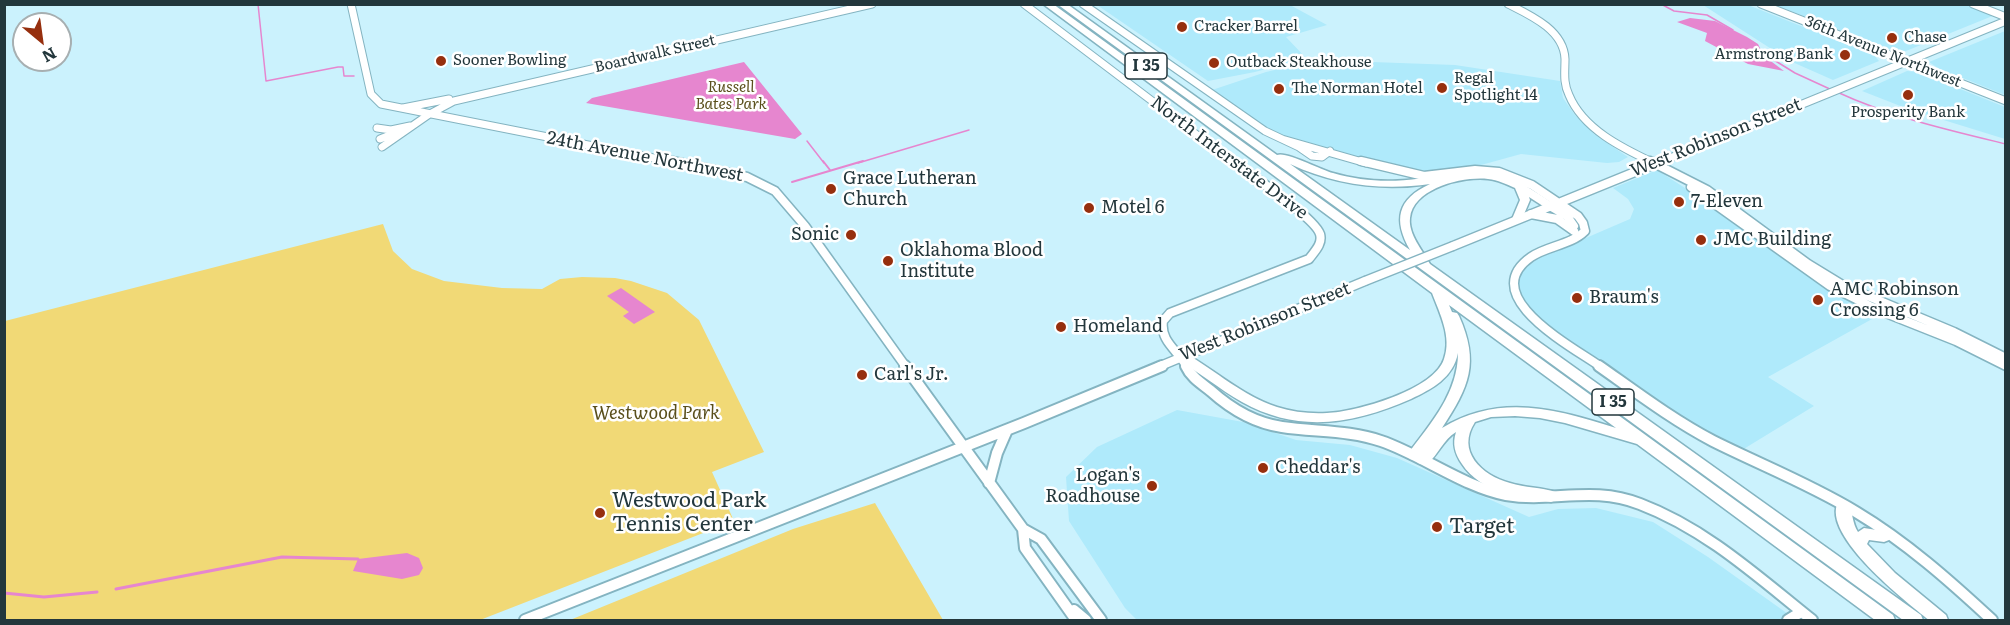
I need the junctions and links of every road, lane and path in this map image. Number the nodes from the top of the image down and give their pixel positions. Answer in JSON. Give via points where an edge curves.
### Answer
{"nodes":[{"id":1,"x":351,"y":4,"type":"edge"},
{"id":2,"x":872,"y":4,"type":"edge"},
{"id":3,"x":1024,"y":4,"type":"edge"},
{"id":4,"x":1047,"y":4,"type":"edge"},
{"id":5,"x":1061,"y":4,"type":"edge"},
{"id":6,"x":1083,"y":4,"type":"edge"},
{"id":7,"x":1508,"y":4,"type":"edge"},
{"id":8,"x":1761,"y":4,"type":"edge"},
{"id":9,"x":1975,"y":4,"type":"edge"},
{"id":10,"x":2006,"y":17,"type":"edge"},
{"id":11,"x":1906,"y":61,"type":"junction"},
{"id":12,"x":466,"y":98,"type":"junction"},
{"id":13,"x":2006,"y":101,"type":"edge"},
{"id":14,"x":397,"y":109,"type":"junction"},
{"id":15,"x":428,"y":115,"type":"junction"},
{"id":16,"x":451,"y":120,"type":"junction"},
{"id":17,"x":410,"y":127,"type":"junction"},
{"id":18,"x":377,"y":128,"type":"dead end"},
{"id":19,"x":1232,"y":128,"type":"junction"},
{"id":20,"x":381,"y":143,"type":"dead end"},
{"id":21,"x":1653,"y":164,"type":"junction"},
{"id":22,"x":1453,"y":175,"type":"junction"},
{"id":23,"x":1519,"y":187,"type":"junction"},
{"id":24,"x":1555,"y":204,"type":"junction"},
{"id":25,"x":1531,"y":214,"type":"junction"},
{"id":26,"x":1517,"y":219,"type":"junction"},
{"id":27,"x":1572,"y":235,"type":"junction"},
{"id":28,"x":1427,"y":269,"type":"junction"},
{"id":29,"x":1438,"y":292,"type":"junction"},
{"id":30,"x":1180,"y":356,"type":"junction"},
{"id":31,"x":2006,"y":358,"type":"edge"},
{"id":32,"x":2006,"y":366,"type":"edge"},
{"id":33,"x":1470,"y":419,"type":"junction"},
{"id":34,"x":1007,"y":429,"type":"junction"},
{"id":35,"x":1648,"y":444,"type":"junction"},
{"id":36,"x":963,"y":447,"type":"junction"},
{"id":37,"x":1419,"y":457,"type":"junction"},
{"id":38,"x":989,"y":483,"type":"junction"},
{"id":39,"x":1551,"y":496,"type":"junction"},
{"id":40,"x":1843,"y":506,"type":"junction"},
{"id":41,"x":1023,"y":530,"type":"junction"},
{"id":42,"x":1884,"y":536,"type":"junction"},
{"id":43,"x":1859,"y":545,"type":"junction"},
{"id":44,"x":1934,"y":568,"type":"junction"},
{"id":45,"x":1062,"y":601,"type":"junction"},
{"id":46,"x":1801,"y":612,"type":"junction"},
{"id":47,"x":525,"y":621,"type":"edge"},
{"id":48,"x":1076,"y":621,"type":"edge"},
{"id":49,"x":1086,"y":621,"type":"edge"},
{"id":50,"x":1101,"y":621,"type":"edge"},
{"id":51,"x":1788,"y":621,"type":"edge"},
{"id":52,"x":1812,"y":621,"type":"edge"},
{"id":53,"x":1887,"y":621,"type":"edge"},
{"id":54,"x":1915,"y":621,"type":"edge"},
{"id":55,"x":1940,"y":621,"type":"edge"},
{"id":56,"x":1992,"y":621,"type":"edge"}],
"edges":[{"from":1,"to":14,"type":"main road","name":"24th Avenue Northwest","via":[[371,94],[381,104]]},
{"from":2,"to":12,"type":"main road","name":"Boardwalk Street"},
{"from":3,"to":30,"type":"main road","name":"North Interstate Drive","via":[[1308,218],[1320,233],[1320,244],[1309,259],[1165,317],[1162,334]]},
{"from":4,"to":29,"type":"highway","number":"I 35"},
{"from":5,"to":19,"type":"highway","number":"I 35"},
{"from":6,"to":22,"type":"main road","via":[[1256,125],[1315,157],[1324,157],[1330,151],[1421,176]]},
{"from":7,"to":21,"type":"main road","via":[[1542,23],[1560,42],[1566,87],[1581,115],[1597,130]]},
{"from":8,"to":11,"type":"main road","name":"36th Avenue Northwest"},
{"from":9,"to":10,"type":"main road"},
{"from":10,"to":11,"type":"main road","name":"West Robinson Street"},
{"from":11,"to":13,"type":"main road","name":"36th Avenue Northwest"},
{"from":11,"to":21,"type":"main road","name":"West Robinson Street"},
{"from":12,"to":14,"type":"main road"},
{"from":12,"to":15,"type":"main road","name":"Boardwalk Street"},
{"from":12,"to":16,"type":"main road","via":[[452,108]]},
{"from":14,"to":15,"type":"main road","name":"24th Avenue Northwest"},
{"from":15,"to":16,"type":"main road","name":"24th Avenue Northwest"},
{"from":15,"to":17,"type":"main road","name":"Boardwalk Street"},
{"from":16,"to":36,"type":"main road","name":"24th Avenue Northwest","via":[[733,173],[773,187]]},
{"from":17,"to":18,"type":"main road"},
{"from":17,"to":20,"type":"main road","name":"Boardwalk Street"},
{"from":19,"to":22,"type":"highway","via":[[1306,168],[1343,180],[1407,185]]},
{"from":19,"to":28,"type":"highway","number":"I 35"},
{"from":21,"to":24,"type":"main road","name":"West Robinson Street"},
{"from":21,"to":31,"type":"main road","via":[[1706,189],[1844,286]]},
{"from":21,"to":32,"type":"main road","via":[[1830,286]]},
{"from":22,"to":24,"type":"main road","via":[[1478,170],[1506,173],[1526,182]]},
{"from":23,"to":24,"type":"highway"},
{"from":23,"to":26,"type":"highway","via":[[1525,200]]},
{"from":23,"to":28,"type":"highway","via":[[1500,178],[1474,175],[1414,197],[1406,209],[1405,223]]},
{"from":24,"to":25,"type":"main road","name":"West Robinson Street"},
{"from":24,"to":27,"type":"main road","via":[[1578,216],[1585,226],[1583,234]]},
{"from":25,"to":26,"type":"main road","name":"West Robinson Street"},
{"from":25,"to":27,"type":"main road","via":[[1557,219]]},
{"from":26,"to":30,"type":"main road","name":"West Robinson Street","bridge":true},
{"from":27,"to":40,"type":"main road","via":[[1526,260],[1514,272],[1514,296],[1530,316],[1678,422]]},
{"from":28,"to":54,"type":"highway","number":"I 35"},
{"from":29,"to":30,"type":"highway","via":[[1453,338],[1448,366],[1430,384],[1366,413],[1313,418],[1277,412],[1239,396],[1205,369]]},
{"from":29,"to":35,"type":"highway","number":"I 35"},
{"from":29,"to":37,"type":"highway","via":[[1464,341],[1465,362],[1459,388]]},
{"from":30,"to":34,"type":"main road","name":"West Robinson Street"},
{"from":30,"to":37,"type":"main road","name":"North Interstate Drive","via":[[1190,375],[1215,398],[1246,416],[1297,431],[1368,438]]},
{"from":33,"to":35,"type":"highway","via":[[1510,412],[1547,414]]},
{"from":33,"to":37,"type":"highway","via":[[1448,431]]},
{"from":33,"to":39,"type":"highway","via":[[1463,428],[1460,445],[1475,470],[1514,490]]},
{"from":34,"to":36,"type":"main road","name":"West Robinson Street"},
{"from":34,"to":38,"type":"main road"},
{"from":35,"to":53,"type":"highway","number":"I 35"},
{"from":36,"to":38,"type":"main road","name":"24th Avenue Northwest"},
{"from":36,"to":47,"type":"main road","name":"West Robinson Street"},
{"from":37,"to":39,"type":"main road","name":"North Interstate Drive","via":[[1515,499]]},
{"from":38,"to":41,"type":"main road","name":"24th Avenue Northwest"},
{"from":39,"to":46,"type":"main road","name":"North Interstate Drive","via":[[1582,492],[1608,495],[1669,515]]},
{"from":40,"to":42,"type":"main road"},
{"from":40,"to":43,"type":"highway","via":[[1848,529]]},
{"from":40,"to":44,"type":"main road","via":[[1897,539]]},
{"from":41,"to":45,"type":"main road","name":"24th Avenue Northwest","via":[[1025,548]]},
{"from":41,"to":50,"type":"main road","name":"24th Avenue Northwest","via":[[1041,539]]},
{"from":42,"to":43,"type":"highway","via":[[1864,534]]},
{"from":42,"to":44,"type":"main road"},
{"from":43,"to":55,"type":"highway"},
{"from":44,"to":56,"type":"main road"},
{"from":45,"to":48,"type":"main road","name":"24th Avenue Northwest"},
{"from":45,"to":49,"type":"main road"},
{"from":46,"to":51,"type":"main road"},
{"from":46,"to":52,"type":"main road","name":"North Interstate Drive"}]}
